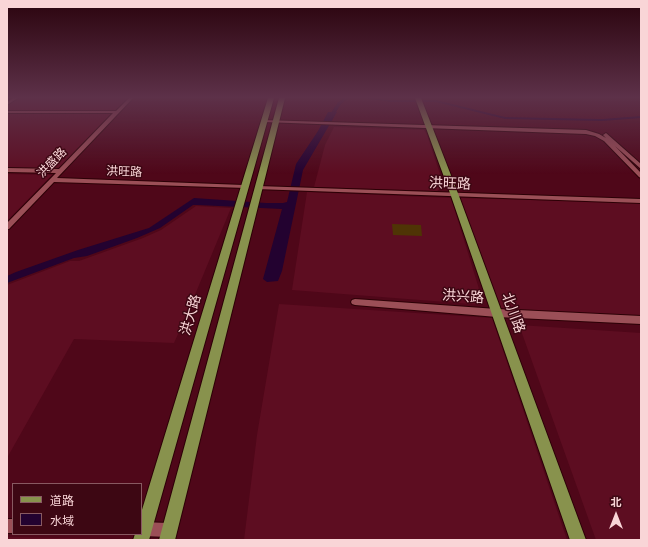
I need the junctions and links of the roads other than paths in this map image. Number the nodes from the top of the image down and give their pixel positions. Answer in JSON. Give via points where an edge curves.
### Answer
{"nodes":[{"id":1,"x":106,"y":124,"type":"edge"},
{"id":2,"x":269,"y":124,"type":"edge"},
{"id":3,"x":269,"y":124,"type":"edge"},
{"id":4,"x":381,"y":124,"type":"edge"},
{"id":5,"x":428,"y":125,"type":"junction"},
{"id":6,"x":584,"y":130,"type":"junction"},
{"id":7,"x":641,"y":167,"type":"edge"},
{"id":8,"x":7,"y":170,"type":"edge"},
{"id":9,"x":7,"y":173,"type":"edge"},
{"id":10,"x":58,"y":173,"type":"junction"},
{"id":11,"x":641,"y":176,"type":"edge"},
{"id":12,"x":51,"y":180,"type":"junction"},
{"id":13,"x":244,"y":187,"type":"junction"},
{"id":14,"x":258,"y":188,"type":"junction"},
{"id":15,"x":456,"y":196,"type":"junction"},
{"id":16,"x":641,"y":201,"type":"edge"},
{"id":17,"x":7,"y":226,"type":"edge"},
{"id":18,"x":355,"y":302,"type":"dead end"},
{"id":19,"x":497,"y":313,"type":"junction"},
{"id":20,"x":641,"y":320,"type":"edge"},
{"id":21,"x":142,"y":533,"type":"edge"},
{"id":22,"x":168,"y":535,"type":"edge"},
{"id":23,"x":578,"y":540,"type":"edge"}],
"edges":[{"from":1,"to":10,"type":"street","name":"洪盛路"},
{"from":2,"to":13,"type":"main road","name":"洪大路"},
{"from":3,"to":14,"type":"main road","name":"洪大路"},
{"from":4,"to":5,"type":"street"},
{"from":5,"to":6,"type":"street"},
{"from":5,"to":15,"type":"main road","name":"北川路"},
{"from":6,"to":7,"type":"street","via":[[595,130],[609,137]]},
{"from":6,"to":11,"type":"street","via":[[606,140]]},
{"from":8,"to":10,"type":"street"},
{"from":9,"to":10,"type":"street"},
{"from":10,"to":12,"type":"street","name":"洪盛路"},
{"from":12,"to":13,"type":"street","name":"洪旺路"},
{"from":12,"to":17,"type":"street","name":"洪盛路"},
{"from":13,"to":21,"type":"main road","name":"洪大路"},
{"from":14,"to":15,"type":"street","name":"洪旺路"},
{"from":14,"to":22,"type":"main road","name":"洪大路"},
{"from":15,"to":16,"type":"street","name":"洪旺路"},
{"from":15,"to":19,"type":"main road","name":"北川路"},
{"from":18,"to":19,"type":"street","name":"洪兴路"},
{"from":19,"to":20,"type":"street","name":"洪兴路"},
{"from":19,"to":23,"type":"main road","name":"北川路"},
{"from":21,"to":22,"type":"street"}]}
